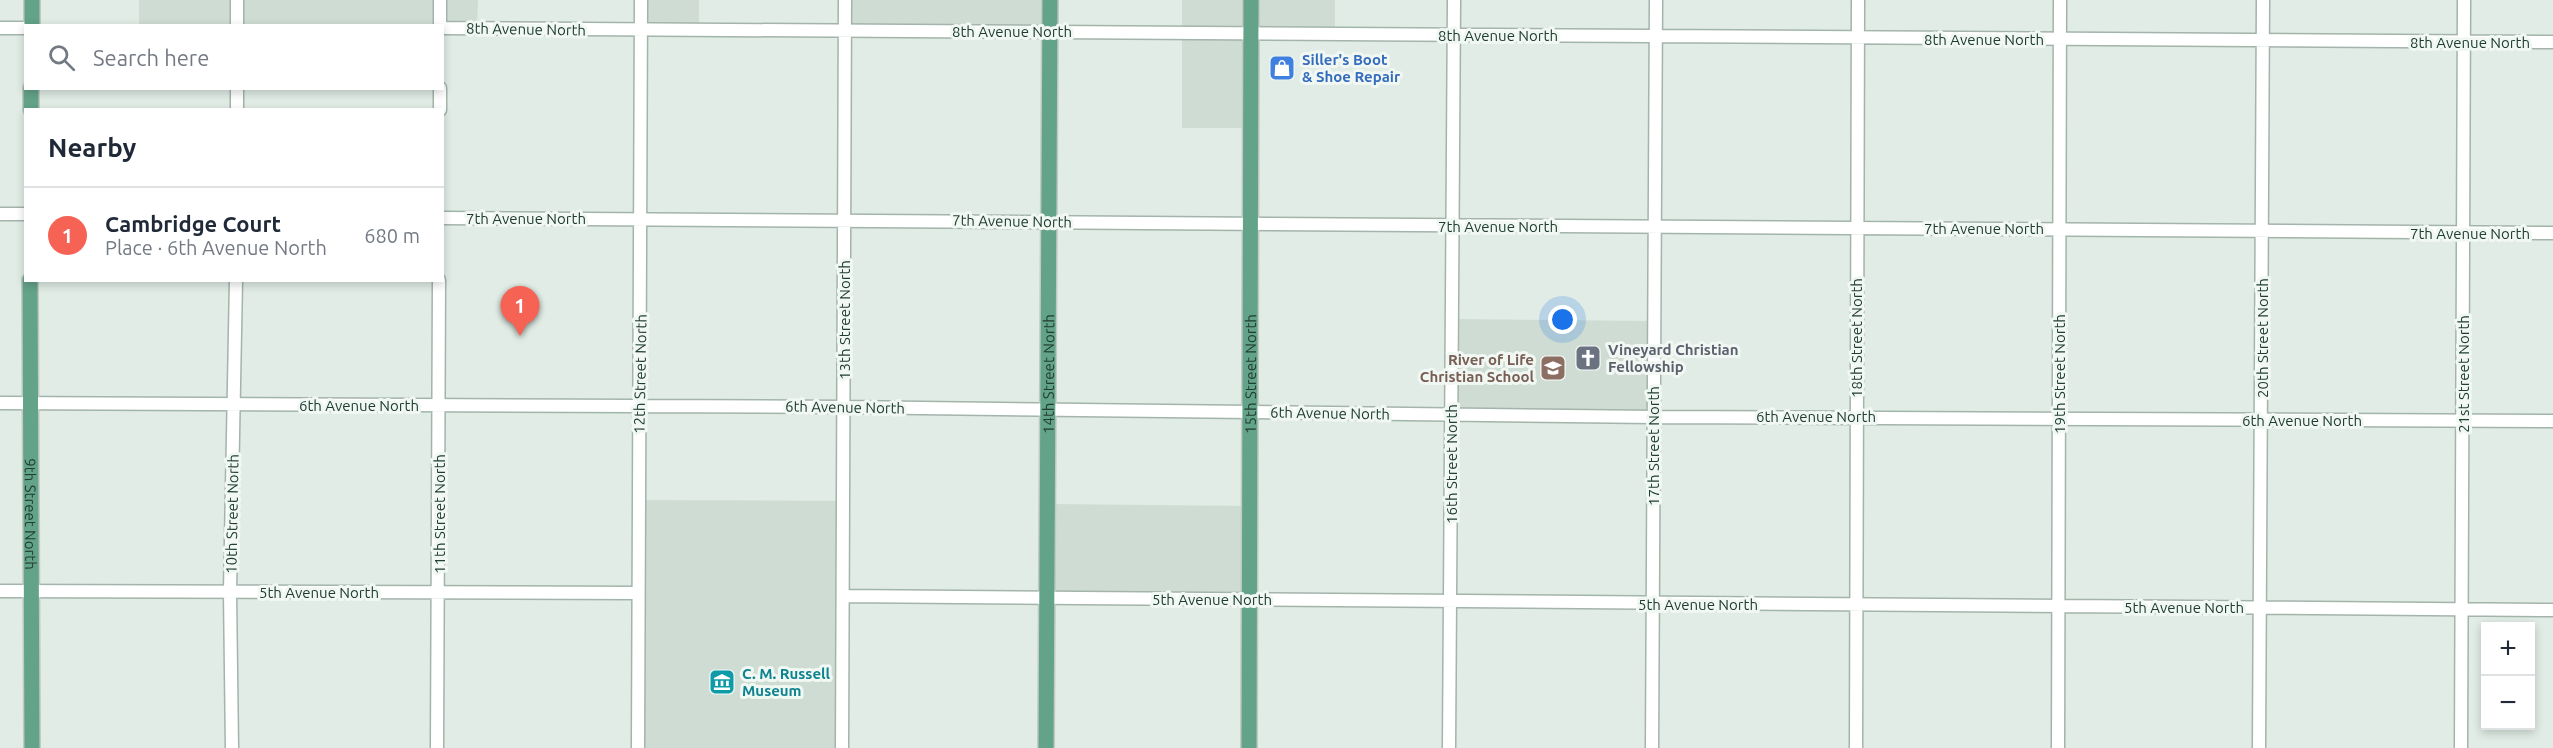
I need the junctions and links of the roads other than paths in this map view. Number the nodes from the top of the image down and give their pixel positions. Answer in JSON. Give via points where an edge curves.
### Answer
{"nodes":[{"id":1,"x":32,"y":0,"type":"edge"},
{"id":2,"x":237,"y":0,"type":"edge"},
{"id":3,"x":440,"y":0,"type":"edge"},
{"id":4,"x":641,"y":0,"type":"edge"},
{"id":5,"x":845,"y":0,"type":"edge"},
{"id":6,"x":1050,"y":0,"type":"edge"},
{"id":7,"x":1251,"y":0,"type":"edge"},
{"id":8,"x":1454,"y":0,"type":"edge"},
{"id":9,"x":1656,"y":0,"type":"edge"},
{"id":10,"x":1858,"y":0,"type":"edge"},
{"id":11,"x":2060,"y":0,"type":"edge"},
{"id":12,"x":2263,"y":0,"type":"edge"},
{"id":13,"x":2464,"y":0,"type":"edge"},
{"id":14,"x":32,"y":24,"type":"edge"},
{"id":15,"x":237,"y":24,"type":"edge"},
{"id":16,"x":441,"y":24,"type":"edge"},
{"id":17,"x":444,"y":27,"type":"edge"},
{"id":18,"x":0,"y":28,"type":"edge"},
{"id":19,"x":24,"y":28,"type":"edge"},
{"id":20,"x":844,"y":30,"type":"junction"},
{"id":21,"x":641,"y":31,"type":"junction"},
{"id":22,"x":1050,"y":31,"type":"junction"},
{"id":23,"x":1251,"y":34,"type":"junction"},
{"id":24,"x":1454,"y":35,"type":"junction"},
{"id":25,"x":1655,"y":37,"type":"junction"},
{"id":26,"x":2061,"y":38,"type":"junction"},
{"id":27,"x":1857,"y":39,"type":"junction"},
{"id":28,"x":2463,"y":41,"type":"junction"},
{"id":29,"x":2262,"y":42,"type":"junction"},
{"id":30,"x":2553,"y":42,"type":"edge"},
{"id":31,"x":31,"y":90,"type":"edge"},
{"id":32,"x":237,"y":90,"type":"edge"},
{"id":33,"x":440,"y":90,"type":"edge"},
{"id":34,"x":31,"y":108,"type":"edge"},
{"id":35,"x":237,"y":108,"type":"edge"},
{"id":36,"x":440,"y":108,"type":"edge"},
{"id":37,"x":0,"y":214,"type":"edge"},
{"id":38,"x":24,"y":214,"type":"edge"},
{"id":39,"x":641,"y":217,"type":"junction"},
{"id":40,"x":444,"y":218,"type":"edge"},
{"id":41,"x":843,"y":220,"type":"junction"},
{"id":42,"x":1048,"y":222,"type":"junction"},
{"id":43,"x":1250,"y":224,"type":"junction"},
{"id":44,"x":1453,"y":226,"type":"junction"},
{"id":45,"x":1655,"y":227,"type":"junction"},
{"id":46,"x":1856,"y":227,"type":"junction"},
{"id":47,"x":2059,"y":229,"type":"junction"},
{"id":48,"x":2263,"y":231,"type":"junction"},
{"id":49,"x":2463,"y":233,"type":"junction"},
{"id":50,"x":2553,"y":233,"type":"edge"},
{"id":51,"x":30,"y":282,"type":"edge"},
{"id":52,"x":236,"y":282,"type":"edge"},
{"id":53,"x":439,"y":282,"type":"edge"},
{"id":54,"x":0,"y":403,"type":"edge"},
{"id":55,"x":29,"y":403,"type":"junction"},
{"id":56,"x":439,"y":404,"type":"junction"},
{"id":57,"x":639,"y":405,"type":"junction"},
{"id":58,"x":233,"y":406,"type":"junction"},
{"id":59,"x":844,"y":407,"type":"junction"},
{"id":60,"x":1048,"y":410,"type":"junction"},
{"id":61,"x":1251,"y":413,"type":"junction"},
{"id":62,"x":1451,"y":415,"type":"junction"},
{"id":63,"x":1856,"y":416,"type":"junction"},
{"id":64,"x":1653,"y":417,"type":"junction"},
{"id":65,"x":2059,"y":418,"type":"junction"},
{"id":66,"x":2261,"y":420,"type":"junction"},
{"id":67,"x":2464,"y":420,"type":"junction"},
{"id":68,"x":2553,"y":421,"type":"edge"},
{"id":69,"x":0,"y":591,"type":"edge"},
{"id":70,"x":30,"y":591,"type":"junction"},
{"id":71,"x":230,"y":592,"type":"junction"},
{"id":72,"x":439,"y":592,"type":"junction"},
{"id":73,"x":638,"y":593,"type":"junction"},
{"id":74,"x":843,"y":596,"type":"junction"},
{"id":75,"x":1046,"y":598,"type":"junction"},
{"id":76,"x":1250,"y":600,"type":"junction"},
{"id":77,"x":1450,"y":600,"type":"junction"},
{"id":78,"x":1653,"y":604,"type":"junction"},
{"id":79,"x":1855,"y":604,"type":"junction"},
{"id":80,"x":2057,"y":606,"type":"junction"},
{"id":81,"x":2259,"y":608,"type":"junction"},
{"id":82,"x":2462,"y":610,"type":"junction"},
{"id":83,"x":2553,"y":610,"type":"edge"},
{"id":84,"x":32,"y":748,"type":"edge"},
{"id":85,"x":232,"y":748,"type":"edge"},
{"id":86,"x":437,"y":748,"type":"edge"},
{"id":87,"x":639,"y":748,"type":"edge"},
{"id":88,"x":842,"y":748,"type":"edge"},
{"id":89,"x":1046,"y":748,"type":"edge"},
{"id":90,"x":1248,"y":748,"type":"edge"},
{"id":91,"x":1449,"y":748,"type":"edge"},
{"id":92,"x":1652,"y":748,"type":"edge"},
{"id":93,"x":1856,"y":748,"type":"edge"},
{"id":94,"x":2058,"y":748,"type":"edge"},
{"id":95,"x":2259,"y":748,"type":"edge"},
{"id":96,"x":2461,"y":748,"type":"edge"}],
"edges":[{"from":1,"to":14,"type":"main road"},
{"from":2,"to":15,"type":"street"},
{"from":3,"to":16,"type":"street"},
{"from":4,"to":21,"type":"street","name":"12th Street North"},
{"from":5,"to":20,"type":"street","name":"13th Street North"},
{"from":6,"to":22,"type":"main road","name":"14th Street North"},
{"from":7,"to":23,"type":"main road","name":"15th Street North"},
{"from":8,"to":24,"type":"street","name":"16th Street North"},
{"from":9,"to":25,"type":"street","name":"17th Street North"},
{"from":10,"to":27,"type":"street","name":"18th Street North"},
{"from":11,"to":26,"type":"street","name":"19th Street North"},
{"from":12,"to":29,"type":"street","name":"20th Street North"},
{"from":13,"to":28,"type":"street","name":"21st Street North"},
{"from":17,"to":21,"type":"street","name":"8th Avenue North"},
{"from":18,"to":19,"type":"street"},
{"from":20,"to":21,"type":"street","name":"8th Avenue North"},
{"from":20,"to":22,"type":"street","name":"8th Avenue North"},
{"from":20,"to":41,"type":"street","name":"13th Street North"},
{"from":21,"to":39,"type":"street","name":"12th Street North"},
{"from":22,"to":23,"type":"street","name":"8th Avenue North"},
{"from":22,"to":42,"type":"main road","name":"14th Street North"},
{"from":23,"to":24,"type":"street","name":"8th Avenue North"},
{"from":23,"to":43,"type":"main road","name":"15th Street North"},
{"from":24,"to":25,"type":"street","name":"8th Avenue North"},
{"from":24,"to":44,"type":"street","name":"16th Street North"},
{"from":25,"to":27,"type":"street","name":"8th Avenue North"},
{"from":25,"to":45,"type":"street","name":"17th Street North"},
{"from":26,"to":27,"type":"street","name":"8th Avenue North"},
{"from":26,"to":29,"type":"street","name":"8th Avenue North"},
{"from":26,"to":47,"type":"street","name":"19th Street North"},
{"from":27,"to":46,"type":"street","name":"18th Street North"},
{"from":28,"to":29,"type":"street","name":"8th Avenue North"},
{"from":28,"to":30,"type":"street","name":"8th Avenue North"},
{"from":28,"to":49,"type":"street","name":"21st Street North"},
{"from":29,"to":48,"type":"street","name":"20th Street North"},
{"from":31,"to":34,"type":"main road"},
{"from":32,"to":35,"type":"street"},
{"from":33,"to":36,"type":"street"},
{"from":37,"to":38,"type":"street"},
{"from":39,"to":40,"type":"street","name":"7th Avenue North"},
{"from":39,"to":41,"type":"street","name":"7th Avenue North"},
{"from":39,"to":57,"type":"street","name":"12th Street North"},
{"from":41,"to":42,"type":"street","name":"7th Avenue North"},
{"from":41,"to":59,"type":"street","name":"13th Street North"},
{"from":42,"to":43,"type":"street","name":"7th Avenue North"},
{"from":42,"to":60,"type":"main road","name":"14th Street North"},
{"from":43,"to":44,"type":"street","name":"7th Avenue North"},
{"from":43,"to":61,"type":"main road","name":"15th Street North"},
{"from":44,"to":45,"type":"street","name":"7th Avenue North"},
{"from":44,"to":62,"type":"street","name":"16th Street North"},
{"from":45,"to":46,"type":"street","name":"7th Avenue North"},
{"from":45,"to":64,"type":"street","name":"17th Street North"},
{"from":46,"to":47,"type":"street","name":"7th Avenue North"},
{"from":46,"to":63,"type":"street","name":"18th Street North"},
{"from":47,"to":48,"type":"street","name":"7th Avenue North"},
{"from":47,"to":65,"type":"street","name":"19th Street North"},
{"from":48,"to":49,"type":"street","name":"7th Avenue North"},
{"from":48,"to":66,"type":"street","name":"20th Street North"},
{"from":49,"to":50,"type":"street","name":"7th Avenue North"},
{"from":49,"to":67,"type":"street","name":"21st Street North"},
{"from":51,"to":55,"type":"main road","name":"9th Street North"},
{"from":52,"to":58,"type":"street","name":"10th Street North"},
{"from":53,"to":56,"type":"street","name":"11th Street North"},
{"from":54,"to":55,"type":"street","name":"6th Avenue North"},
{"from":55,"to":58,"type":"street","name":"6th Avenue North"},
{"from":55,"to":70,"type":"main road","name":"9th Street North"},
{"from":56,"to":57,"type":"street","name":"6th Avenue North"},
{"from":56,"to":58,"type":"street","name":"6th Avenue North"},
{"from":56,"to":72,"type":"street","name":"11th Street North"},
{"from":57,"to":59,"type":"street","name":"6th Avenue North"},
{"from":57,"to":73,"type":"street","name":"12th Street North"},
{"from":58,"to":71,"type":"street","name":"10th Street North"},
{"from":59,"to":60,"type":"street","name":"6th Avenue North"},
{"from":59,"to":74,"type":"street","name":"13th Street North"},
{"from":60,"to":61,"type":"street","name":"6th Avenue North"},
{"from":60,"to":75,"type":"main road","name":"14th Street North"},
{"from":61,"to":62,"type":"street","name":"6th Avenue North"},
{"from":61,"to":76,"type":"main road","name":"15th Street North"},
{"from":62,"to":64,"type":"street","name":"6th Avenue North"},
{"from":62,"to":77,"type":"street","name":"16th Street North"},
{"from":63,"to":64,"type":"street","name":"6th Avenue North"},
{"from":63,"to":65,"type":"street","name":"6th Avenue North"},
{"from":63,"to":79,"type":"street","name":"18th Street North"},
{"from":64,"to":78,"type":"street","name":"17th Street North"},
{"from":65,"to":66,"type":"street","name":"6th Avenue North"},
{"from":65,"to":80,"type":"street","name":"19th Street North"},
{"from":66,"to":67,"type":"street","name":"6th Avenue North"},
{"from":66,"to":81,"type":"street","name":"20th Street North"},
{"from":67,"to":68,"type":"street","name":"6th Avenue North"},
{"from":67,"to":82,"type":"street","name":"21st Street North"},
{"from":69,"to":70,"type":"street","name":"5th Avenue North"},
{"from":70,"to":71,"type":"street","name":"5th Avenue North"},
{"from":70,"to":84,"type":"main road","name":"9th Street North"},
{"from":71,"to":72,"type":"street","name":"5th Avenue North"},
{"from":71,"to":85,"type":"street","name":"10th Street North"},
{"from":72,"to":73,"type":"street","name":"5th Avenue North"},
{"from":72,"to":86,"type":"street","name":"11th Street North"},
{"from":73,"to":87,"type":"street","name":"12th Street North"},
{"from":74,"to":75,"type":"street","name":"5th Avenue North"},
{"from":74,"to":88,"type":"street","name":"13th Street North"},
{"from":75,"to":76,"type":"street","name":"5th Avenue North"},
{"from":75,"to":89,"type":"main road","name":"14th Street North"},
{"from":76,"to":77,"type":"street","name":"5th Avenue North"},
{"from":76,"to":90,"type":"main road","name":"15th Street North"},
{"from":77,"to":78,"type":"street","name":"5th Avenue North"},
{"from":77,"to":91,"type":"street","name":"16th Street North"},
{"from":78,"to":79,"type":"street","name":"5th Avenue North"},
{"from":78,"to":92,"type":"street","name":"17th Street North"},
{"from":79,"to":80,"type":"street","name":"5th Avenue North"},
{"from":79,"to":93,"type":"street","name":"18th Street North"},
{"from":80,"to":81,"type":"street","name":"5th Avenue North"},
{"from":80,"to":94,"type":"street","name":"19th Street North"},
{"from":81,"to":82,"type":"street","name":"5th Avenue North"},
{"from":81,"to":95,"type":"street","name":"20th Street North"},
{"from":82,"to":83,"type":"street","name":"5th Avenue North"},
{"from":82,"to":96,"type":"street","name":"21st Street North"}]}
